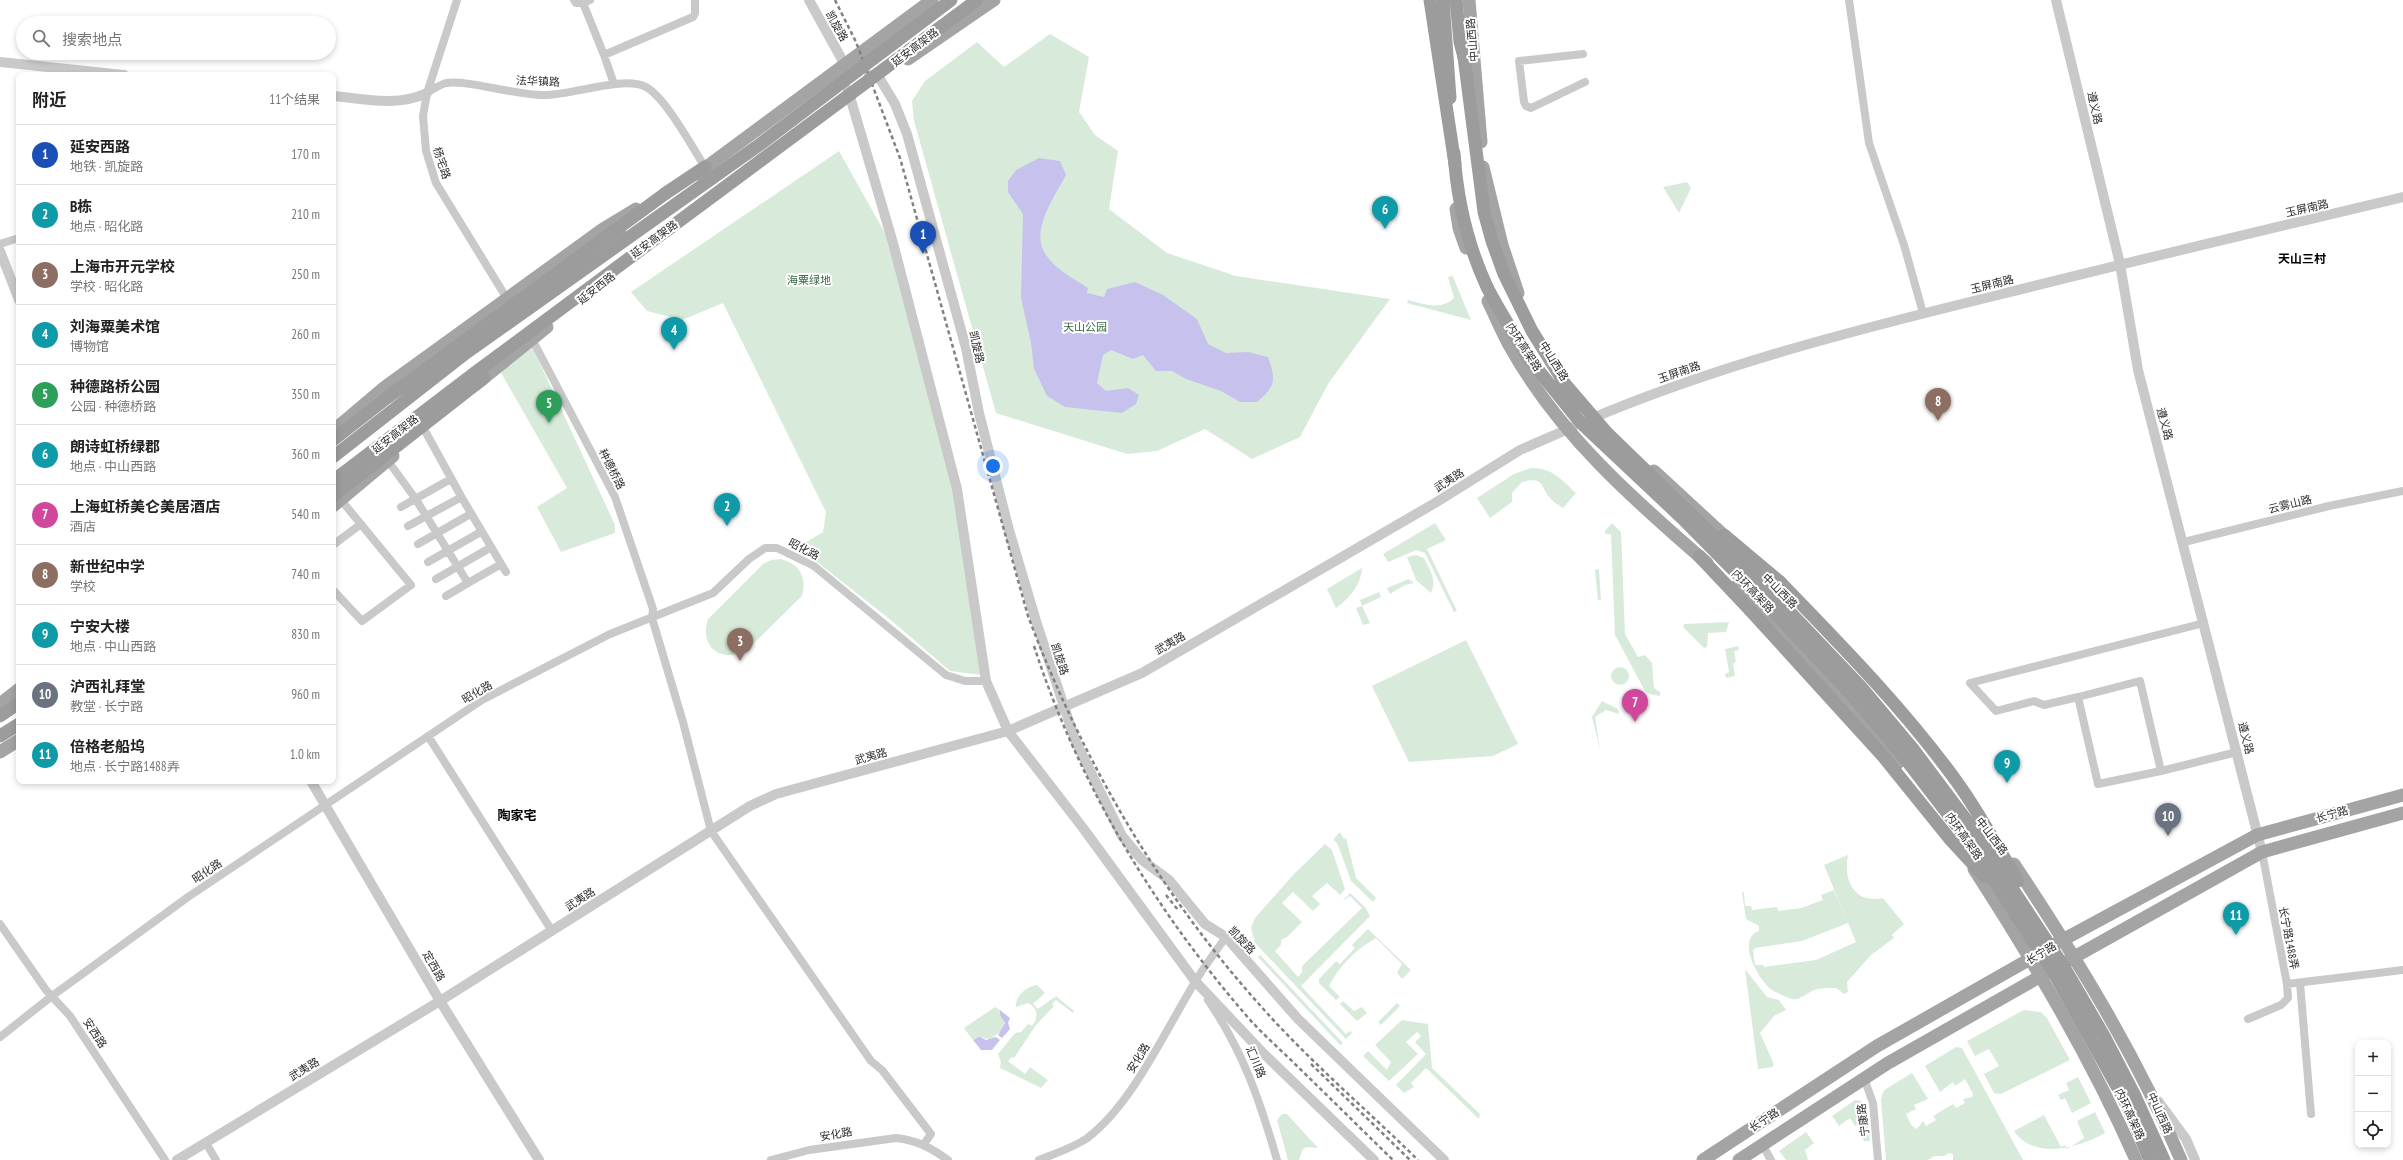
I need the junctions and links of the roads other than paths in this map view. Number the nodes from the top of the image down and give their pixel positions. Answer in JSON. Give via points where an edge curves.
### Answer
{"nodes":[{"id":1,"x":457,"y":0,"type":"edge"},
{"id":2,"x":574,"y":0,"type":"edge"},
{"id":3,"x":695,"y":0,"type":"edge"},
{"id":4,"x":809,"y":0,"type":"edge"},
{"id":5,"x":932,"y":0,"type":"edge"},
{"id":6,"x":951,"y":0,"type":"edge"},
{"id":7,"x":977,"y":0,"type":"edge"},
{"id":8,"x":994,"y":0,"type":"edge"},
{"id":9,"x":1430,"y":0,"type":"edge"},
{"id":10,"x":1435,"y":0,"type":"edge"},
{"id":11,"x":1443,"y":0,"type":"edge"},
{"id":12,"x":1456,"y":0,"type":"edge"},
{"id":13,"x":1464,"y":0,"type":"edge"},
{"id":14,"x":1469,"y":0,"type":"edge"},
{"id":15,"x":1849,"y":0,"type":"edge"},
{"id":16,"x":2056,"y":0,"type":"edge"},
{"id":17,"x":586,"y":1,"type":"edge"},
{"id":18,"x":924,"y":4,"type":"edge"},
{"id":19,"x":921,"y":49,"type":"junction"},
{"id":20,"x":1583,"y":54,"type":"dead end"},
{"id":21,"x":604,"y":55,"type":"junction"},
{"id":22,"x":1464,"y":57,"type":"junction"},
{"id":23,"x":0,"y":62,"type":"edge"},
{"id":24,"x":845,"y":65,"type":"junction"},
{"id":25,"x":85,"y":72,"type":"edge"},
{"id":26,"x":880,"y":79,"type":"junction"},
{"id":27,"x":1585,"y":82,"type":"dead end"},
{"id":28,"x":614,"y":84,"type":"junction"},
{"id":29,"x":427,"y":93,"type":"junction"},
{"id":30,"x":336,"y":96,"type":"edge"},
{"id":31,"x":849,"y":100,"type":"junction"},
{"id":32,"x":743,"y":138,"type":"junction"},
{"id":33,"x":761,"y":162,"type":"junction"},
{"id":34,"x":1454,"y":164,"type":"junction"},
{"id":35,"x":706,"y":167,"type":"junction"},
{"id":36,"x":2403,"y":198,"type":"edge"},
{"id":37,"x":16,"y":239,"type":"edge"},
{"id":38,"x":0,"y":244,"type":"edge"},
{"id":39,"x":0,"y":250,"type":"edge"},
{"id":40,"x":2120,"y":264,"type":"junction"},
{"id":41,"x":16,"y":292,"type":"edge"},
{"id":42,"x":507,"y":298,"type":"junction"},
{"id":43,"x":1923,"y":313,"type":"junction"},
{"id":44,"x":518,"y":316,"type":"junction"},
{"id":45,"x":532,"y":339,"type":"junction"},
{"id":46,"x":484,"y":378,"type":"junction"},
{"id":47,"x":1593,"y":418,"type":"junction"},
{"id":48,"x":336,"y":429,"type":"edge"},
{"id":49,"x":424,"y":429,"type":"junction"},
{"id":50,"x":1568,"y":429,"type":"junction"},
{"id":51,"x":336,"y":438,"type":"edge"},
{"id":52,"x":336,"y":450,"type":"edge"},
{"id":53,"x":336,"y":455,"type":"edge"},
{"id":54,"x":383,"y":461,"type":"junction"},
{"id":55,"x":336,"y":479,"type":"edge"},
{"id":56,"x":448,"y":480,"type":"dead end"},
{"id":57,"x":336,"y":487,"type":"edge"},
{"id":58,"x":2403,"y":491,"type":"edge"},
{"id":59,"x":415,"y":499,"type":"junction"},
{"id":60,"x":458,"y":499,"type":"dead end"},
{"id":61,"x":336,"y":500,"type":"edge"},
{"id":62,"x":401,"y":507,"type":"dead end"},
{"id":63,"x":426,"y":516,"type":"junction"},
{"id":64,"x":467,"y":516,"type":"dead end"},
{"id":65,"x":361,"y":524,"type":"junction"},
{"id":66,"x":408,"y":526,"type":"dead end"},
{"id":67,"x":437,"y":533,"type":"junction"},
{"id":68,"x":479,"y":533,"type":"dead end"},
{"id":69,"x":1724,"y":535,"type":"junction"},
{"id":70,"x":2184,"y":542,"type":"junction"},
{"id":71,"x":336,"y":543,"type":"edge"},
{"id":72,"x":418,"y":544,"type":"dead end"},
{"id":73,"x":488,"y":550,"type":"dead end"},
{"id":74,"x":448,"y":551,"type":"junction"},
{"id":75,"x":1699,"y":556,"type":"junction"},
{"id":76,"x":428,"y":562,"type":"dead end"},
{"id":77,"x":458,"y":567,"type":"junction"},
{"id":78,"x":496,"y":567,"type":"dead end"},
{"id":79,"x":506,"y":572,"type":"dead end"},
{"id":80,"x":436,"y":579,"type":"dead end"},
{"id":81,"x":468,"y":583,"type":"junction"},
{"id":82,"x":336,"y":594,"type":"edge"},
{"id":83,"x":446,"y":596,"type":"dead end"},
{"id":84,"x":652,"y":618,"type":"junction"},
{"id":85,"x":2204,"y":623,"type":"junction"},
{"id":86,"x":986,"y":681,"type":"junction"},
{"id":87,"x":16,"y":691,"type":"edge"},
{"id":88,"x":2078,"y":697,"type":"junction"},
{"id":89,"x":0,"y":704,"type":"edge"},
{"id":90,"x":16,"y":705,"type":"edge"},
{"id":91,"x":1063,"y":706,"type":"junction"},
{"id":92,"x":0,"y":716,"type":"edge"},
{"id":93,"x":16,"y":724,"type":"edge"},
{"id":94,"x":1008,"y":731,"type":"junction"},
{"id":95,"x":0,"y":735,"type":"edge"},
{"id":96,"x":428,"y":736,"type":"junction"},
{"id":97,"x":16,"y":742,"type":"edge"},
{"id":98,"x":0,"y":752,"type":"edge"},
{"id":99,"x":2237,"y":752,"type":"junction"},
{"id":100,"x":2161,"y":771,"type":"junction"},
{"id":101,"x":313,"y":784,"type":"edge"},
{"id":102,"x":2403,"y":795,"type":"edge"},
{"id":103,"x":324,"y":805,"type":"junction"},
{"id":104,"x":2403,"y":813,"type":"edge"},
{"id":105,"x":711,"y":831,"type":"junction"},
{"id":106,"x":2257,"y":835,"type":"junction"},
{"id":107,"x":2262,"y":852,"type":"junction"},
{"id":108,"x":2006,"y":899,"type":"junction"},
{"id":109,"x":0,"y":924,"type":"edge"},
{"id":110,"x":552,"y":931,"type":"junction"},
{"id":111,"x":1226,"y":937,"type":"junction"},
{"id":112,"x":2064,"y":939,"type":"junction"},
{"id":113,"x":2075,"y":957,"type":"junction"},
{"id":114,"x":2030,"y":959,"type":"junction"},
{"id":115,"x":2064,"y":967,"type":"junction"},
{"id":116,"x":2403,"y":970,"type":"edge"},
{"id":117,"x":2041,"y":976,"type":"junction"},
{"id":118,"x":1197,"y":979,"type":"junction"},
{"id":119,"x":2300,"y":983,"type":"junction"},
{"id":120,"x":2287,"y":984,"type":"junction"},
{"id":121,"x":52,"y":996,"type":"junction"},
{"id":122,"x":440,"y":1001,"type":"junction"},
{"id":123,"x":2248,"y":1019,"type":"dead end"},
{"id":124,"x":0,"y":1037,"type":"edge"},
{"id":125,"x":1864,"y":1078,"type":"junction"},
{"id":126,"x":2148,"y":1086,"type":"junction"},
{"id":127,"x":2311,"y":1114,"type":"dead end"},
{"id":128,"x":206,"y":1143,"type":"junction"},
{"id":129,"x":924,"y":1144,"type":"junction"},
{"id":130,"x":1762,"y":1144,"type":"junction"},
{"id":131,"x":165,"y":1160,"type":"edge"},
{"id":132,"x":177,"y":1160,"type":"edge"},
{"id":133,"x":216,"y":1160,"type":"edge"},
{"id":134,"x":540,"y":1160,"type":"edge"},
{"id":135,"x":771,"y":1160,"type":"edge"},
{"id":136,"x":948,"y":1160,"type":"edge"},
{"id":137,"x":1039,"y":1160,"type":"edge"},
{"id":138,"x":1277,"y":1160,"type":"edge"},
{"id":139,"x":1374,"y":1160,"type":"edge"},
{"id":140,"x":1381,"y":1160,"type":"edge"},
{"id":141,"x":1444,"y":1160,"type":"edge"},
{"id":142,"x":1703,"y":1160,"type":"edge"},
{"id":143,"x":1739,"y":1160,"type":"edge"},
{"id":144,"x":1771,"y":1160,"type":"edge"},
{"id":145,"x":1878,"y":1160,"type":"edge"},
{"id":146,"x":2136,"y":1160,"type":"edge"},
{"id":147,"x":2150,"y":1160,"type":"edge"},
{"id":148,"x":2164,"y":1160,"type":"edge"},
{"id":149,"x":2181,"y":1160,"type":"edge"},
{"id":150,"x":2195,"y":1160,"type":"edge"}],
"edges":[{"from":1,"to":29,"type":"street","name":"杨宅路"},
{"from":2,"to":17,"type":"street","via":[[576,3]]},
{"from":3,"to":21,"type":"street","via":[[693,17]]},
{"from":4,"to":24,"type":"street","name":"凯旋路"},
{"from":5,"to":18,"type":"main road"},
{"from":6,"to":53,"type":"highway","name":"延安高架路","bridge":true,"via":[[759,145],[466,353]]},
{"from":7,"to":19,"type":"main road","name":"延安西路","via":[[947,23]]},
{"from":7,"to":55,"type":"highway","name":"延安高架路","bridge":true},
{"from":8,"to":19,"type":"main road","name":"延安西路"},
{"from":9,"to":34,"type":"highway","bridge":true},
{"from":10,"to":50,"type":"main road","via":[[1451,173],[1459,228],[1471,265],[1512,350]]},
{"from":11,"to":34,"type":"highway","name":"内环高架路","bridge":true},
{"from":12,"to":22,"type":"highway","name":"内环高架路"},
{"from":13,"to":22,"type":"highway"},
{"from":14,"to":47,"type":"main road","name":"中山西路","via":[[1482,165],[1502,245],[1516,288],[1536,332]]},
{"from":15,"to":43,"type":"street","via":[[1869,143],[1904,245]]},
{"from":16,"to":40,"type":"street","name":"遵义路"},
{"from":17,"to":21,"type":"street"},
{"from":18,"to":24,"type":"main road"},
{"from":19,"to":26,"type":"main road","name":"延安西路"},
{"from":20,"to":27,"type":"street","via":[[1519,60],[1524,102],[1531,108]]},
{"from":21,"to":28,"type":"street"},
{"from":22,"to":115,"type":"highway","name":"内环高架路","bridge":true,"via":[[1484,212],[1492,241],[1504,274],[1532,331],[1566,384],[1607,433],[1765,586],[1870,698],[1913,749],[1973,829]]},
{"from":23,"to":25,"type":"street"},
{"from":24,"to":26,"type":"street"},
{"from":24,"to":31,"type":"street","name":"凯旋路"},
{"from":24,"to":32,"type":"main road"},
{"from":26,"to":31,"type":"main road","name":"延安西路"},
{"from":26,"to":91,"type":"street","name":"凯旋路","via":[[895,104],[907,134],[966,348],[979,413],[1009,530]]},
{"from":28,"to":29,"type":"street","name":"法华镇路","via":[[585,91],[543,95],[445,84]]},
{"from":28,"to":35,"type":"street","name":"法华镇路","via":[[631,82],[659,97]]},
{"from":29,"to":30,"type":"street","name":"法华镇路","via":[[408,101],[395,102]]},
{"from":29,"to":42,"type":"street","name":"杨宅路","via":[[423,116],[424,136],[436,183]]},
{"from":31,"to":33,"type":"main road","name":"延安西路"},
{"from":31,"to":86,"type":"street","name":"凯旋路","via":[[893,243],[957,489]]},
{"from":32,"to":33,"type":"main road"},
{"from":32,"to":35,"type":"main road"},
{"from":33,"to":45,"type":"main road","name":"延安西路"},
{"from":34,"to":108,"type":"highway","name":"内环高架路","bridge":true,"via":[[1467,230],[1476,260],[1488,288],[1527,356],[1580,422],[1682,518],[1852,695],[1964,835]]},
{"from":35,"to":42,"type":"main road","via":[[602,229]]},
{"from":35,"to":44,"type":"main road"},
{"from":35,"to":51,"type":"highway","bridge":true,"via":[[666,193]]},
{"from":36,"to":40,"type":"street","name":"玉屏南路"},
{"from":37,"to":38,"type":"street"},
{"from":39,"to":41,"type":"street"},
{"from":40,"to":43,"type":"street","name":"玉屏南路"},
{"from":40,"to":70,"type":"street","name":"遵义路","via":[[2138,370]]},
{"from":42,"to":44,"type":"street","name":"杨宅路"},
{"from":42,"to":48,"type":"main road","via":[[386,387]]},
{"from":43,"to":47,"type":"street","name":"玉屏南路","via":[[1820,339],[1737,365],[1668,388]]},
{"from":44,"to":52,"type":"main road"},
{"from":45,"to":46,"type":"main road","name":"延安西路"},
{"from":45,"to":84,"type":"street","name":"种德桥路","via":[[614,497],[653,609]]},
{"from":46,"to":49,"type":"main road"},
{"from":46,"to":54,"type":"highway"},
{"from":46,"to":57,"type":"main road","name":"延安西路"},
{"from":47,"to":50,"type":"street","name":"武夷路"},
{"from":47,"to":69,"type":"main road","name":"中山西路"},
{"from":49,"to":54,"type":"main road"},
{"from":49,"to":79,"type":"street"},
{"from":50,"to":75,"type":"main road","via":[[1588,453]]},
{"from":50,"to":91,"type":"street","name":"武夷路","via":[[1520,450],[1435,503],[1142,673]]},
{"from":54,"to":59,"type":"street"},
{"from":54,"to":61,"type":"highway"},
{"from":56,"to":59,"type":"street"},
{"from":58,"to":70,"type":"street","name":"云雾山路","via":[[2329,506]]},
{"from":59,"to":62,"type":"street"},
{"from":59,"to":63,"type":"street"},
{"from":60,"to":63,"type":"street"},
{"from":61,"to":65,"type":"street"},
{"from":63,"to":66,"type":"street"},
{"from":63,"to":67,"type":"street"},
{"from":64,"to":67,"type":"street"},
{"from":65,"to":71,"type":"street"},
{"from":65,"to":82,"type":"street","via":[[411,585],[359,623]]},
{"from":67,"to":72,"type":"street"},
{"from":67,"to":74,"type":"street"},
{"from":68,"to":74,"type":"street"},
{"from":69,"to":112,"type":"main road","name":"中山西路","via":[[1828,641],[1918,741],[2006,852]]},
{"from":69,"to":115,"type":"highway","bridge":true,"via":[[1780,582],[1861,666],[1958,783],[2025,893]]},
{"from":70,"to":85,"type":"street","name":"遵义路"},
{"from":73,"to":77,"type":"street"},
{"from":74,"to":76,"type":"street"},
{"from":74,"to":77,"type":"street"},
{"from":75,"to":108,"type":"highway","bridge":true,"via":[[1882,755],[1949,838]]},
{"from":75,"to":114,"type":"main road","via":[[1752,602],[1876,735],[1963,852]]},
{"from":77,"to":80,"type":"street"},
{"from":77,"to":81,"type":"street"},
{"from":78,"to":81,"type":"street"},
{"from":81,"to":83,"type":"street"},
{"from":84,"to":86,"type":"street","name":"昭化路","via":[[713,593],[749,559],[765,548],[777,548],[814,566],[946,675],[965,681]]},
{"from":84,"to":96,"type":"street","name":"昭化路","via":[[610,634],[482,700]]},
{"from":84,"to":105,"type":"street","name":"种德桥路","via":[[683,722]]},
{"from":85,"to":88,"type":"street","via":[[1970,683],[1996,711],[2034,701],[2044,705]]},
{"from":85,"to":99,"type":"street","name":"遵义路"},
{"from":86,"to":94,"type":"street","name":"凯旋路"},
{"from":87,"to":89,"type":"main road"},
{"from":88,"to":100,"type":"street","via":[[2098,784]]},
{"from":88,"to":100,"type":"street","via":[[2140,681]]},
{"from":90,"to":92,"type":"highway"},
{"from":91,"to":94,"type":"street","name":"武夷路"},
{"from":91,"to":111,"type":"street","name":"凯旋路","via":[[1075,740],[1122,836],[1142,860],[1170,880],[1205,924]]},
{"from":93,"to":95,"type":"highway"},
{"from":94,"to":105,"type":"street","name":"武夷路","via":[[776,794],[750,806]]},
{"from":94,"to":118,"type":"street","name":"凯旋路"},
{"from":96,"to":103,"type":"street","name":"昭化路"},
{"from":96,"to":110,"type":"street"},
{"from":97,"to":98,"type":"main road"},
{"from":99,"to":100,"type":"street"},
{"from":99,"to":106,"type":"street","name":"遵义路"},
{"from":101,"to":103,"type":"street","name":"定西路"},
{"from":102,"to":106,"type":"main road","name":"长宁路"},
{"from":103,"to":121,"type":"street","name":"昭化路","via":[[188,897]]},
{"from":103,"to":122,"type":"street","name":"定西路"},
{"from":104,"to":107,"type":"main road","name":"长宁路"},
{"from":105,"to":110,"type":"street","name":"武夷路"},
{"from":105,"to":129,"type":"street","via":[[870,1061],[882,1070],[931,1134]]},
{"from":106,"to":107,"type":"street","name":"遵义路"},
{"from":106,"to":112,"type":"main road","name":"长宁路"},
{"from":107,"to":113,"type":"main road","name":"长宁路"},
{"from":107,"to":120,"type":"street","name":"长宁路1488弄"},
{"from":108,"to":147,"type":"highway","name":"内环高架路","bridge":true,"via":[[2054,973],[2094,1043],[2124,1099]]},
{"from":109,"to":121,"type":"street","name":"安西路"},
{"from":110,"to":122,"type":"street","name":"武夷路"},
{"from":111,"to":118,"type":"street","name":"安化路"},
{"from":111,"to":141,"type":"street","name":"凯旋路","via":[[1298,1018]]},
{"from":112,"to":113,"type":"main road","name":"中山西路"},
{"from":112,"to":114,"type":"main road","name":"长宁路"},
{"from":113,"to":117,"type":"main road","name":"长宁路"},
{"from":113,"to":126,"type":"main road","name":"中山西路"},
{"from":114,"to":117,"type":"main road"},
{"from":114,"to":142,"type":"main road","name":"长宁路","via":[[1877,1046]]},
{"from":115,"to":148,"type":"highway","name":"内环高架路","bridge":true,"via":[[2104,1036]]},
{"from":116,"to":119,"type":"street","name":"长宁路1488弄"},
{"from":117,"to":125,"type":"main road","name":"长宁路"},
{"from":117,"to":146,"type":"main road","via":[[2081,1048]]},
{"from":118,"to":137,"type":"street","name":"安化路","via":[[1138,1079],[1097,1129],[1072,1146]]},
{"from":118,"to":138,"type":"street","name":"汇川路","via":[[1239,1051],[1252,1080]]},
{"from":118,"to":139,"type":"street","name":"凯旋路","via":[[1262,1052]]},
{"from":118,"to":140,"type":"street"},
{"from":119,"to":120,"type":"street","name":"长宁路1488弄"},
{"from":119,"to":127,"type":"street"},
{"from":120,"to":123,"type":"street","via":[[2288,998],[2281,1005]]},
{"from":121,"to":124,"type":"street","name":"昭化路"},
{"from":121,"to":131,"type":"street","name":"安西路","via":[[70,1016]]},
{"from":122,"to":128,"type":"street","name":"武夷路"},
{"from":122,"to":134,"type":"street","name":"定西路"},
{"from":125,"to":130,"type":"main road","name":"长宁路"},
{"from":125,"to":145,"type":"street","name":"宁康路","via":[[1873,1103]]},
{"from":126,"to":149,"type":"main road","name":"中山西路"},
{"from":126,"to":150,"type":"street","via":[[2186,1139]]},
{"from":128,"to":132,"type":"street","name":"武夷路"},
{"from":128,"to":133,"type":"street"},
{"from":129,"to":135,"type":"street","name":"安化路","via":[[909,1139],[881,1138],[809,1150]]},
{"from":129,"to":136,"type":"street","name":"安化路"},
{"from":130,"to":143,"type":"main road","name":"长宁路"},
{"from":130,"to":144,"type":"street"}]}
